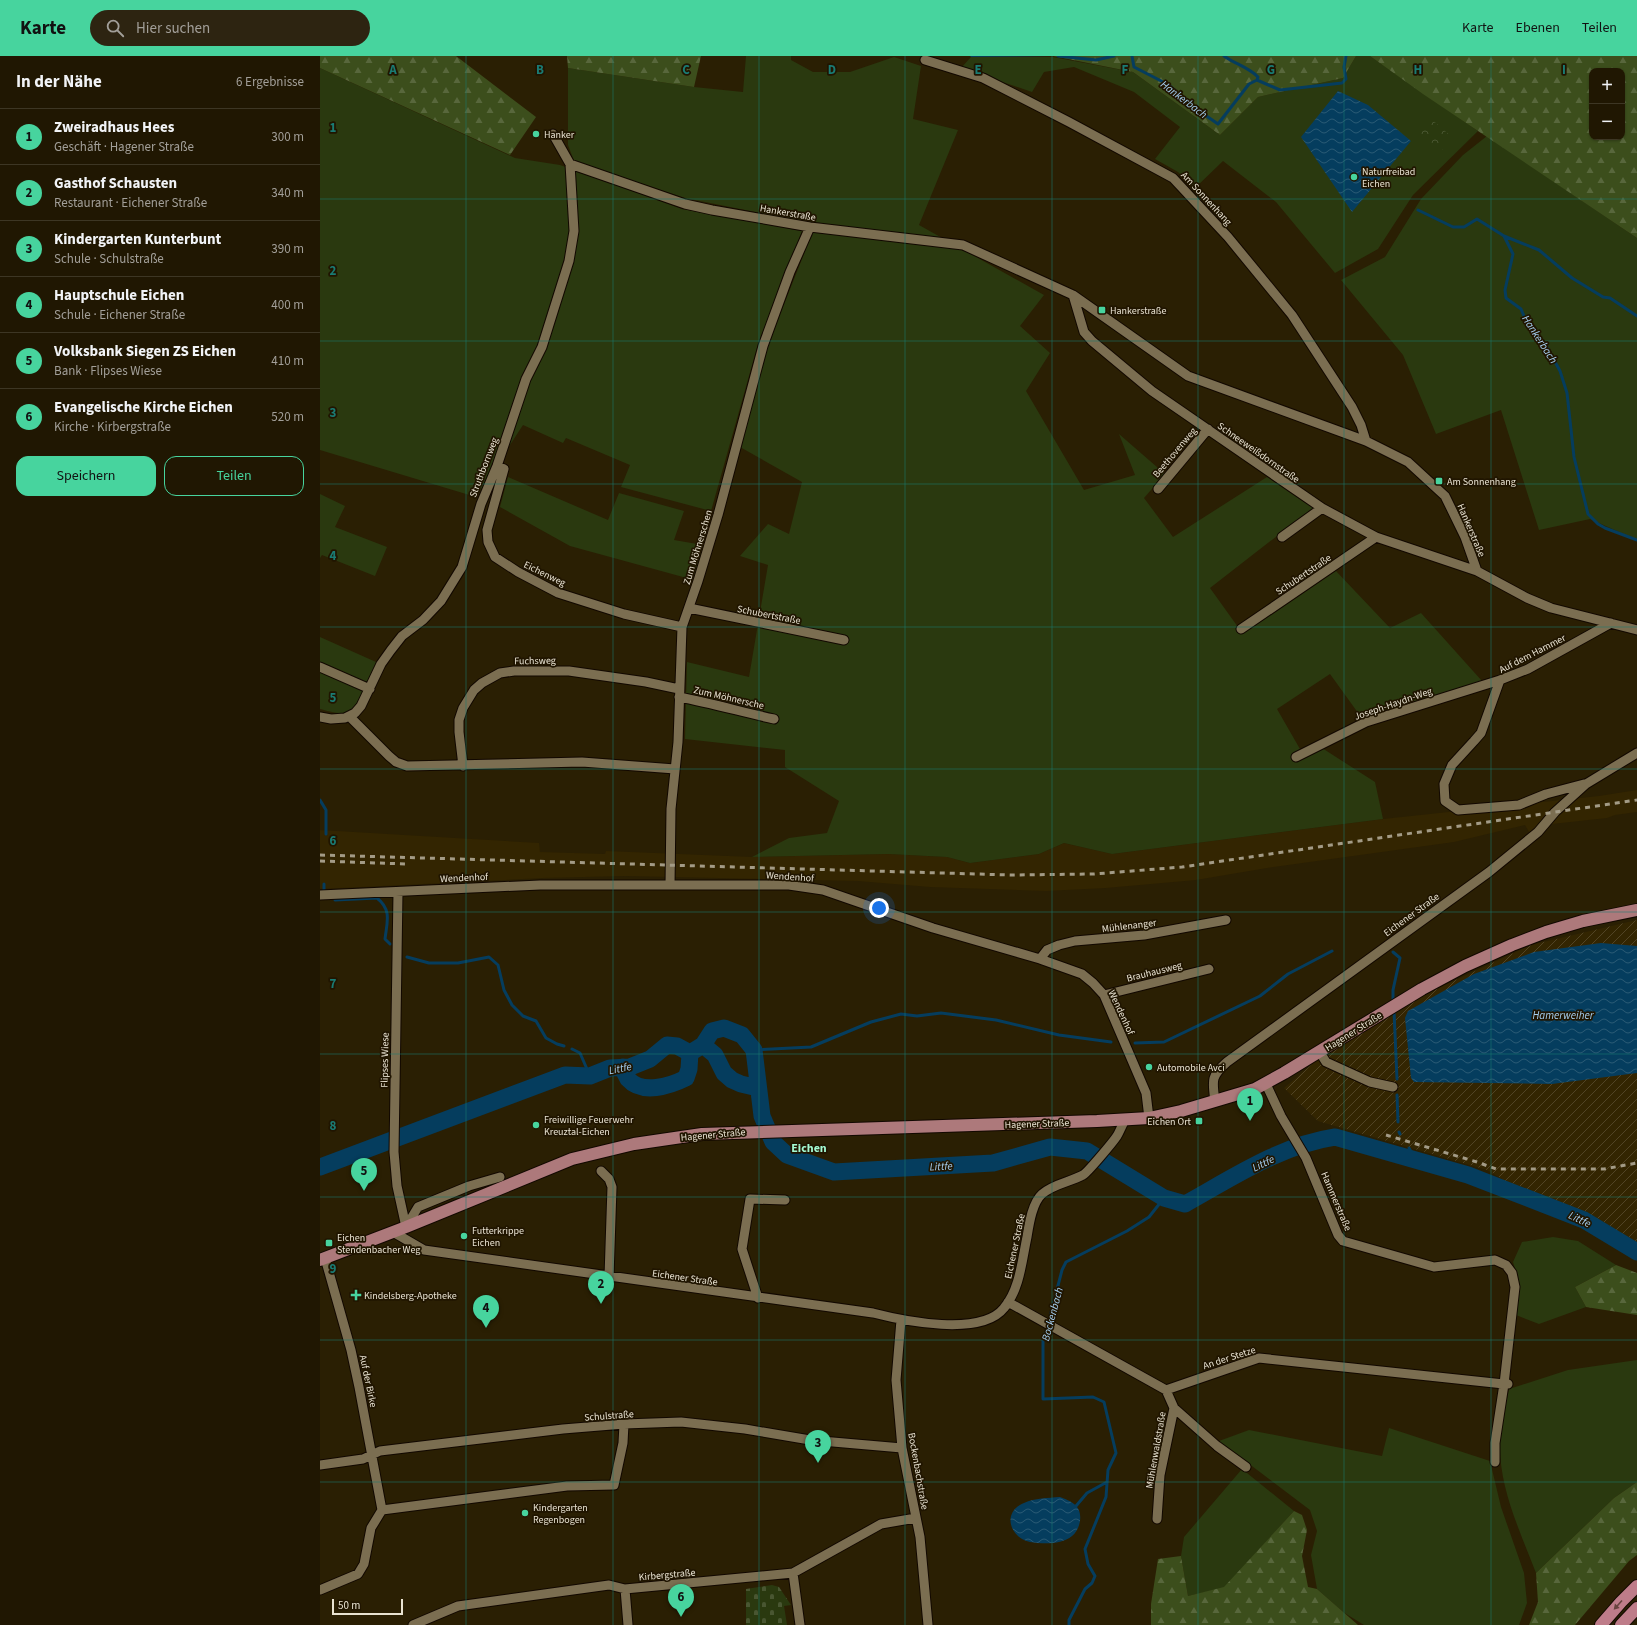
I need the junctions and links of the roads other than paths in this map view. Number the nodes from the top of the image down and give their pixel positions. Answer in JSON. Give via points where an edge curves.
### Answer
{"nodes":[{"id":1,"x":925,"y":60,"type":"dead end"},
{"id":2,"x":553,"y":134,"type":"dead end"},
{"id":3,"x":570,"y":164,"type":"junction"},
{"id":4,"x":810,"y":227,"type":"junction"},
{"id":5,"x":1073,"y":295,"type":"junction"},
{"id":6,"x":1208,"y":429,"type":"junction"},
{"id":7,"x":1366,"y":441,"type":"junction"},
{"id":8,"x":497,"y":466,"type":"junction"},
{"id":9,"x":1158,"y":489,"type":"dead end"},
{"id":10,"x":1322,"y":508,"type":"junction"},
{"id":11,"x":1282,"y":537,"type":"dead end"},
{"id":12,"x":1376,"y":537,"type":"junction"},
{"id":13,"x":1477,"y":571,"type":"junction"},
{"id":14,"x":689,"y":608,"type":"junction"},
{"id":15,"x":1611,"y":623,"type":"junction"},
{"id":16,"x":682,"y":627,"type":"junction"},
{"id":17,"x":1241,"y":629,"type":"dead end"},
{"id":18,"x":1637,"y":630,"type":"edge"},
{"id":19,"x":844,"y":640,"type":"dead end"},
{"id":20,"x":320,"y":667,"type":"edge"},
{"id":21,"x":1500,"y":680,"type":"junction"},
{"id":22,"x":370,"y":689,"type":"junction"},
{"id":23,"x":679,"y":693,"type":"junction"},
{"id":24,"x":350,"y":716,"type":"junction"},
{"id":25,"x":320,"y":717,"type":"edge"},
{"id":26,"x":774,"y":719,"type":"dead end"},
{"id":27,"x":1637,"y":753,"type":"edge"},
{"id":28,"x":1296,"y":757,"type":"dead end"},
{"id":29,"x":463,"y":766,"type":"junction"},
{"id":30,"x":675,"y":769,"type":"junction"},
{"id":31,"x":1586,"y":784,"type":"junction"},
{"id":32,"x":670,"y":885,"type":"junction"},
{"id":33,"x":398,"y":892,"type":"junction"},
{"id":34,"x":320,"y":895,"type":"edge"},
{"id":35,"x":1637,"y":910,"type":"edge"},
{"id":36,"x":1226,"y":920,"type":"dead end"},
{"id":37,"x":1040,"y":959,"type":"junction"},
{"id":38,"x":1209,"y":969,"type":"dead end"},
{"id":39,"x":1104,"y":995,"type":"junction"},
{"id":40,"x":1319,"y":1052,"type":"junction"},
{"id":41,"x":1266,"y":1084,"type":"junction"},
{"id":42,"x":1392,"y":1087,"type":"dead end"},
{"id":43,"x":1215,"y":1101,"type":"junction"},
{"id":44,"x":1149,"y":1118,"type":"junction"},
{"id":45,"x":1125,"y":1120,"type":"junction"},
{"id":46,"x":601,"y":1171,"type":"dead end"},
{"id":47,"x":500,"y":1177,"type":"dead end"},
{"id":48,"x":785,"y":1200,"type":"dead end"},
{"id":49,"x":406,"y":1227,"type":"junction"},
{"id":50,"x":393,"y":1232,"type":"junction"},
{"id":51,"x":322,"y":1259,"type":"edge"},
{"id":52,"x":609,"y":1277,"type":"junction"},
{"id":53,"x":758,"y":1298,"type":"junction"},
{"id":54,"x":1008,"y":1302,"type":"junction"},
{"id":55,"x":902,"y":1320,"type":"junction"},
{"id":56,"x":1507,"y":1384,"type":"junction"},
{"id":57,"x":1166,"y":1390,"type":"junction"},
{"id":58,"x":1174,"y":1408,"type":"junction"},
{"id":59,"x":624,"y":1424,"type":"junction"},
{"id":60,"x":902,"y":1448,"type":"junction"},
{"id":61,"x":372,"y":1456,"type":"junction"},
{"id":62,"x":1495,"y":1462,"type":"dead end"},
{"id":63,"x":320,"y":1465,"type":"edge"},
{"id":64,"x":1246,"y":1467,"type":"dead end"},
{"id":65,"x":382,"y":1510,"type":"junction"},
{"id":66,"x":916,"y":1518,"type":"junction"},
{"id":67,"x":1157,"y":1519,"type":"dead end"},
{"id":68,"x":793,"y":1573,"type":"junction"},
{"id":69,"x":1637,"y":1586,"type":"edge"},
{"id":70,"x":625,"y":1589,"type":"junction"},
{"id":71,"x":320,"y":1590,"type":"edge"},
{"id":72,"x":1637,"y":1608,"type":"edge"},
{"id":73,"x":413,"y":1625,"type":"edge"},
{"id":74,"x":628,"y":1625,"type":"edge"},
{"id":75,"x":800,"y":1625,"type":"edge"},
{"id":76,"x":928,"y":1625,"type":"edge"},
{"id":77,"x":1601,"y":1625,"type":"edge"},
{"id":78,"x":1621,"y":1625,"type":"edge"}],
"edges":[{"from":1,"to":7,"type":"street","name":"Am Sonnenhang","via":[[983,78],[1173,178],[1228,237],[1292,315],[1352,407]]},
{"from":2,"to":3,"type":"street"},
{"from":3,"to":4,"type":"street","name":"Hankerstraße","via":[[685,204]]},
{"from":3,"to":8,"type":"street","name":"Struthbornweg","via":[[574,231],[569,261],[542,347],[526,379]]},
{"from":4,"to":5,"type":"street","name":"Hankerstraße","via":[[963,244]]},
{"from":4,"to":14,"type":"street","name":"Zum Möhnerschen","via":[[790,272],[763,346],[718,515]]},
{"from":5,"to":6,"type":"street","name":"Schneeweißdornstraße","via":[[1084,332],[1092,341],[1152,391]]},
{"from":5,"to":7,"type":"street","name":"Hankerstraße","via":[[1188,376]]},
{"from":6,"to":9,"type":"street","name":"Beethovenweg"},
{"from":6,"to":10,"type":"street","name":"Schneeweißdornstraße"},
{"from":7,"to":13,"type":"street","name":"Hankerstraße","via":[[1408,462],[1445,496],[1465,537]]},
{"from":8,"to":16,"type":"street","name":"Eichenweg","via":[[504,469],[487,530],[488,542],[496,557],[518,572],[558,592],[624,614]]},
{"from":8,"to":22,"type":"street","name":"Struthbornweg","via":[[480,504],[462,567],[441,601],[423,620],[402,636],[391,650],[381,664]]},
{"from":10,"to":11,"type":"street"},
{"from":10,"to":12,"type":"street","name":"Schneeweißdornstraße"},
{"from":12,"to":13,"type":"street","name":"Schneeweißdornstraße"},
{"from":12,"to":17,"type":"street","name":"Schubertstraße"},
{"from":13,"to":15,"type":"street","name":"Hankerstraße","via":[[1551,608]]},
{"from":14,"to":16,"type":"street","name":"Zum Möhnerschen"},
{"from":14,"to":19,"type":"street","name":"Schubertstraße"},
{"from":15,"to":18,"type":"street","name":"Hankerstraße"},
{"from":15,"to":21,"type":"street","name":"Auf dem Hammer","via":[[1528,669]]},
{"from":16,"to":23,"type":"street","name":"Zum Möhnerschen"},
{"from":20,"to":22,"type":"street"},
{"from":21,"to":28,"type":"street","name":"Joseph-Haydn-Weg","via":[[1366,722]]},
{"from":21,"to":31,"type":"street","name":"Auf dem Hammer","via":[[1481,732],[1452,765],[1444,784],[1445,801],[1458,810],[1519,805],[1546,794]]},
{"from":22,"to":24,"type":"street","name":"Struthbornweg","via":[[361,706]]},
{"from":23,"to":26,"type":"street","name":"Zum Möhnersche","via":[[748,714]]},
{"from":23,"to":29,"type":"street","name":"Fuchsweg","via":[[646,682],[569,671],[500,673],[474,690],[463,708],[459,720]]},
{"from":23,"to":30,"type":"street","name":"Zum Möhnerschen"},
{"from":24,"to":25,"type":"street","via":[[338,719]]},
{"from":24,"to":29,"type":"street","via":[[389,756],[401,764],[413,767]]},
{"from":27,"to":31,"type":"street","name":"Eichener Straße"},
{"from":29,"to":30,"type":"street","via":[[582,762]]},
{"from":30,"to":32,"type":"street","name":"Zum Möhnerschen","via":[[671,809]]},
{"from":31,"to":43,"type":"street","name":"Eichener Straße","via":[[1555,812],[1538,832],[1489,872],[1223,1066],[1212,1080]]},
{"from":32,"to":33,"type":"street","name":"Wendenhof","via":[[540,885]]},
{"from":32,"to":37,"type":"street","name":"Wendenhof","via":[[789,885],[823,890],[933,928]]},
{"from":33,"to":34,"type":"street","name":"Wendenhof"},
{"from":33,"to":49,"type":"street","name":"Flipses Wiese","via":[[394,1152],[397,1186]]},
{"from":35,"to":40,"type":"main road","name":"Hagener Straße","via":[[1583,921],[1519,942],[1452,972]]},
{"from":36,"to":37,"type":"street","name":"Mühlenanger","via":[[1144,935],[1075,941],[1048,950]]},
{"from":37,"to":39,"type":"street","name":"Wendenhof","via":[[1082,974]]},
{"from":38,"to":39,"type":"street","name":"Brauhausweg"},
{"from":39,"to":44,"type":"street","name":"Wendenhof","via":[[1146,1093]]},
{"from":40,"to":41,"type":"main road","name":"Hagener Straße"},
{"from":40,"to":42,"type":"street","via":[[1326,1062],[1370,1082]]},
{"from":41,"to":43,"type":"main road","name":"Hagener Straße"},
{"from":41,"to":56,"type":"street","name":"Hammerstraße","via":[[1281,1116],[1306,1158],[1338,1235],[1343,1241],[1434,1267],[1495,1260],[1506,1265],[1512,1273],[1515,1287]]},
{"from":43,"to":44,"type":"main road","name":"Hagener Straße"},
{"from":44,"to":45,"type":"main road","name":"Hagener Straße"},
{"from":45,"to":49,"type":"main road","name":"Hagener Straße","via":[[781,1130],[702,1134],[634,1144],[572,1159]]},
{"from":45,"to":54,"type":"street","name":"Eichener Straße","via":[[1116,1137],[1084,1174],[1041,1195],[1032,1213],[1016,1286]]},
{"from":46,"to":52,"type":"street","via":[[612,1187]]},
{"from":47,"to":49,"type":"street","via":[[469,1186],[418,1207]]},
{"from":48,"to":53,"type":"street","via":[[750,1199],[742,1249]]},
{"from":49,"to":50,"type":"main road","name":"Hagener Straße"},
{"from":50,"to":51,"type":"main road","name":"Hagener Straße"},
{"from":50,"to":52,"type":"street","name":"Eichener Straße","via":[[424,1250]]},
{"from":51,"to":61,"type":"street","name":"Auf der Birke","via":[[351,1350]]},
{"from":52,"to":53,"type":"street","name":"Eichener Straße"},
{"from":53,"to":55,"type":"street","name":"Eichener Straße","via":[[873,1313]]},
{"from":54,"to":55,"type":"street","name":"Eichener Straße","via":[[999,1314],[982,1322],[960,1325]]},
{"from":54,"to":57,"type":"street"},
{"from":55,"to":60,"type":"street","name":"Bockenbachstraße","via":[[896,1380]]},
{"from":56,"to":57,"type":"street","name":"An der Stetze","via":[[1259,1358]]},
{"from":56,"to":62,"type":"street","via":[[1495,1443]]},
{"from":57,"to":58,"type":"street","name":"Mühlenwaldstraße"},
{"from":58,"to":64,"type":"street","name":"Mühlenwaldstraße","via":[[1217,1446]]},
{"from":58,"to":67,"type":"street","name":"Mühlenwaldstraße","via":[[1160,1475]]},
{"from":59,"to":60,"type":"street","name":"Schulstraße","via":[[680,1422],[810,1440]]},
{"from":59,"to":61,"type":"street","name":"Schulstraße","via":[[380,1451]]},
{"from":59,"to":65,"type":"street","via":[[623,1443],[614,1485],[567,1486]]},
{"from":60,"to":66,"type":"street","name":"Bockenbachstraße"},
{"from":61,"to":63,"type":"street","name":"Schulstraße"},
{"from":61,"to":65,"type":"street","name":"Auf der Birke"},
{"from":65,"to":71,"type":"street","via":[[371,1528],[364,1564],[358,1574]]},
{"from":66,"to":68,"type":"street","name":"Kirbergstraße","via":[[881,1524]]},
{"from":66,"to":76,"type":"street","name":"Bockenbachstraße"},
{"from":68,"to":70,"type":"street","name":"Kirbergstraße"},
{"from":68,"to":75,"type":"street"},
{"from":69,"to":77,"type":"highway","one_way":true},
{"from":70,"to":73,"type":"street","name":"Kirbergstraße","via":[[609,1585],[458,1606]]},
{"from":70,"to":74,"type":"street"},
{"from":72,"to":78,"type":"highway"}]}
